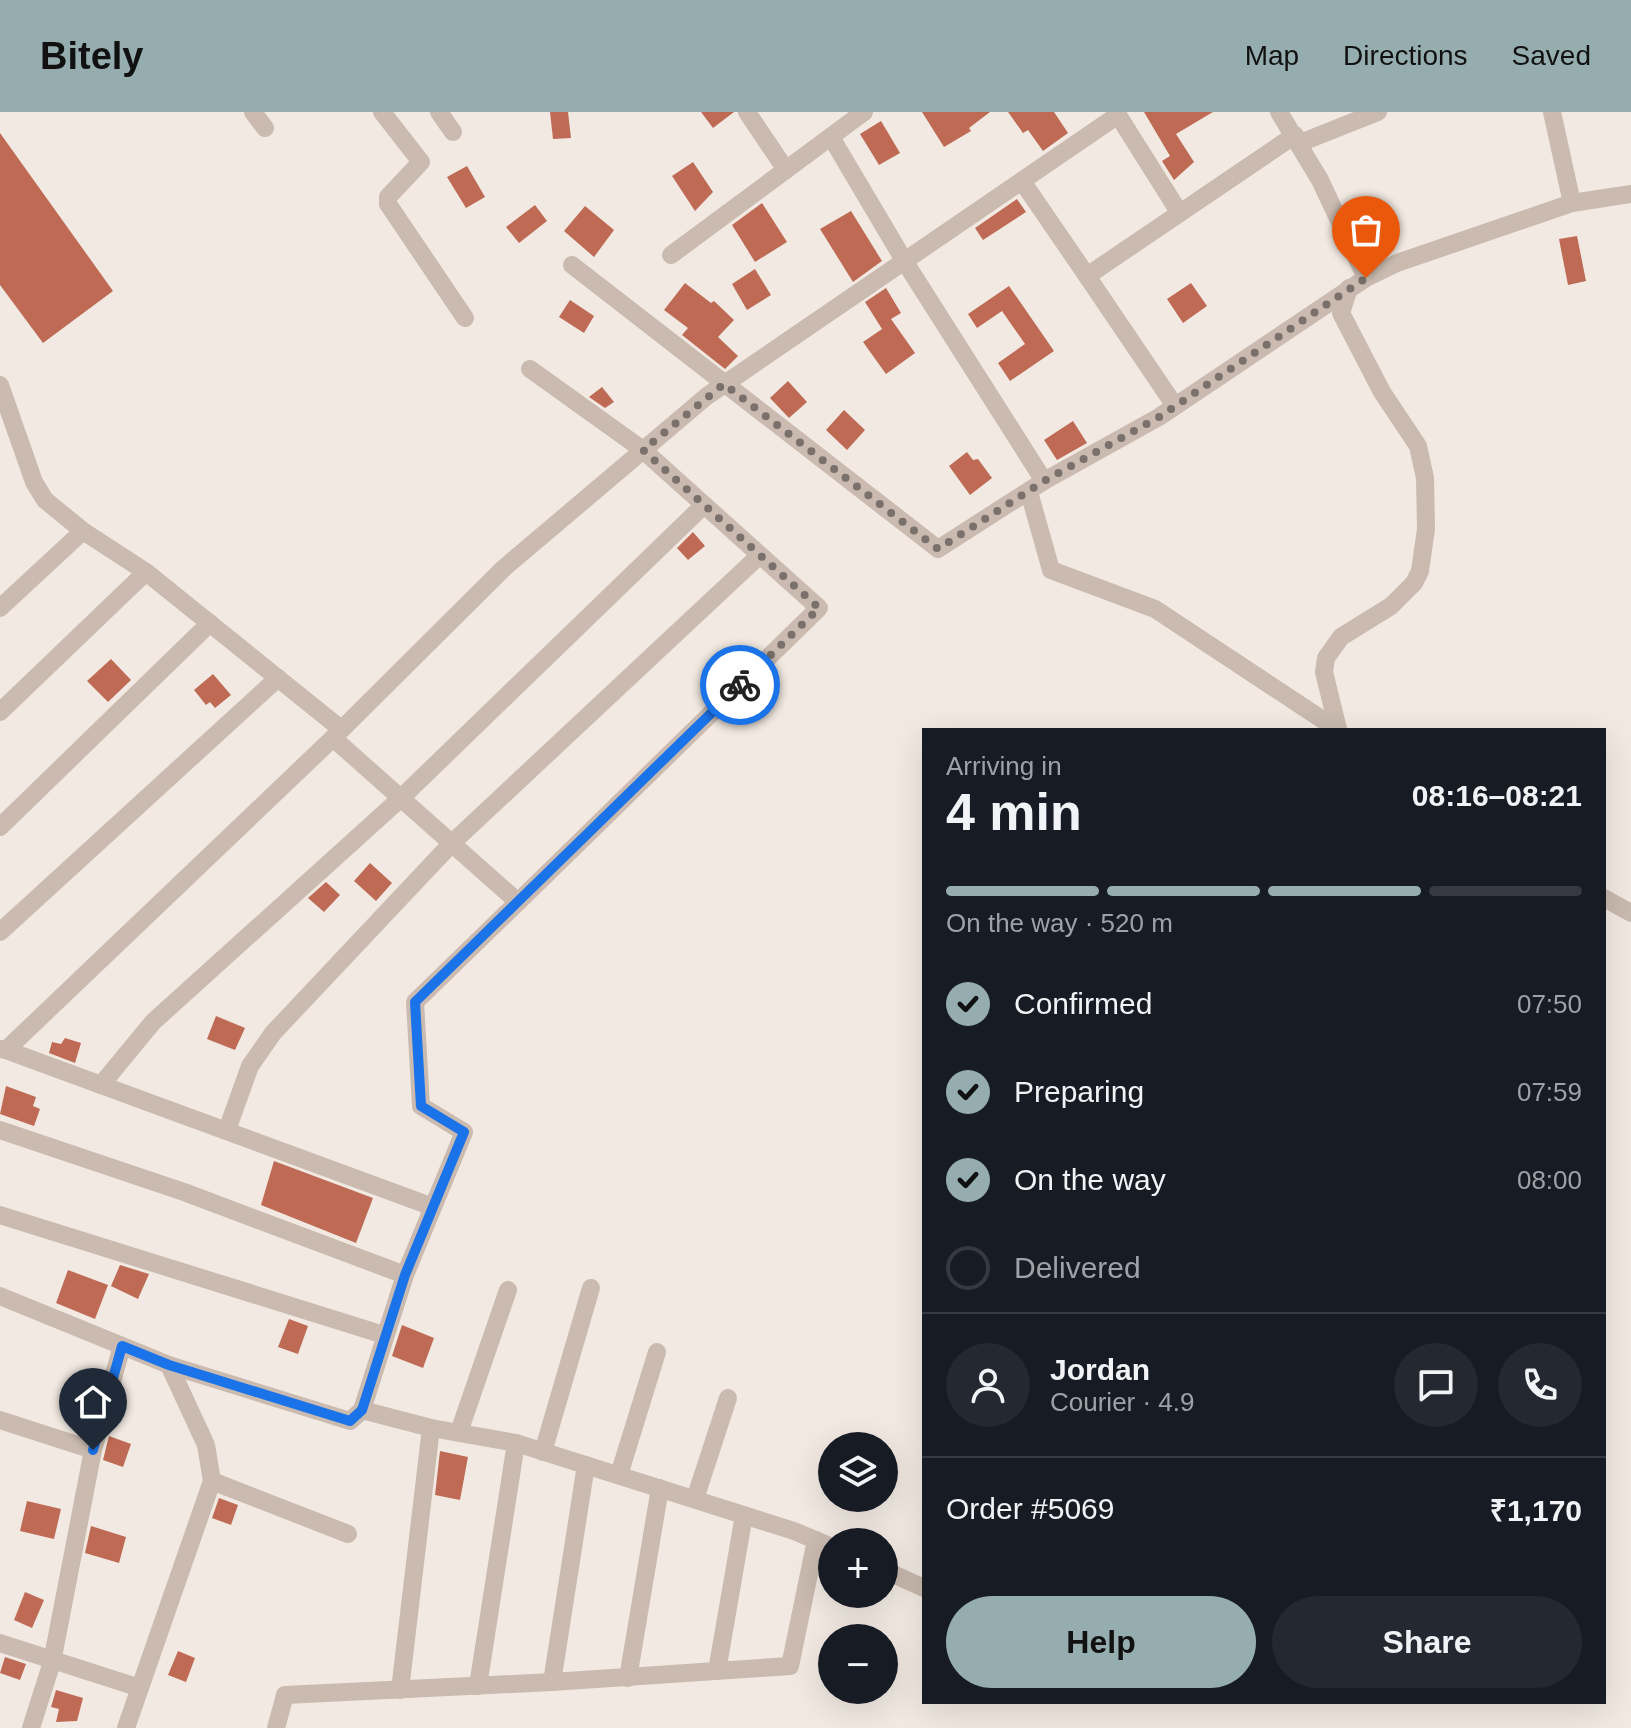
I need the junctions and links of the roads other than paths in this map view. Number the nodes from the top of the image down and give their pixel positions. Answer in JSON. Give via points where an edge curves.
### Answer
{"nodes":[{"id":1,"x":253,"y":112,"type":"edge"},
{"id":2,"x":382,"y":112,"type":"edge"},
{"id":3,"x":439,"y":112,"type":"edge"},
{"id":4,"x":747,"y":112,"type":"edge"},
{"id":5,"x":864,"y":112,"type":"edge"},
{"id":6,"x":1279,"y":112,"type":"edge"},
{"id":7,"x":1378,"y":112,"type":"edge"},
{"id":8,"x":1552,"y":112,"type":"edge"},
{"id":9,"x":1117,"y":114,"type":"edge"},
{"id":10,"x":265,"y":128,"type":"dead end"},
{"id":11,"x":453,"y":132,"type":"dead end"},
{"id":12,"x":831,"y":137,"type":"junction"},
{"id":13,"x":1298,"y":139,"type":"junction"},
{"id":14,"x":786,"y":170,"type":"junction"},
{"id":15,"x":1022,"y":181,"type":"junction"},
{"id":16,"x":1631,"y":194,"type":"edge"},
{"id":17,"x":1572,"y":203,"type":"junction"},
{"id":18,"x":1179,"y":212,"type":"junction"},
{"id":19,"x":671,"y":255,"type":"dead end"},
{"id":20,"x":905,"y":262,"type":"junction"},
{"id":21,"x":572,"y":265,"type":"dead end"},
{"id":22,"x":1087,"y":276,"type":"junction"},
{"id":23,"x":1366,"y":278,"type":"junction"},
{"id":24,"x":1349,"y":288,"type":"junction"},
{"id":25,"x":465,"y":318,"type":"dead end"},
{"id":26,"x":530,"y":369,"type":"dead end"},
{"id":27,"x":724,"y":384,"type":"junction"},
{"id":28,"x":0,"y":385,"type":"edge"},
{"id":29,"x":1175,"y":406,"type":"junction"},
{"id":30,"x":643,"y":450,"type":"junction"},
{"id":31,"x":1037,"y":486,"type":"junction"},
{"id":32,"x":704,"y":505,"type":"junction"},
{"id":33,"x":83,"y":531,"type":"junction"},
{"id":34,"x":760,"y":555,"type":"junction"},
{"id":35,"x":146,"y":572,"type":"junction"},
{"id":36,"x":0,"y":608,"type":"edge"},
{"id":37,"x":210,"y":623,"type":"junction"},
{"id":38,"x":278,"y":678,"type":"junction"},
{"id":39,"x":0,"y":712,"type":"edge"},
{"id":40,"x":1335,"y":728,"type":"edge"},
{"id":41,"x":1338,"y":728,"type":"edge"},
{"id":42,"x":337,"y":733,"type":"junction"},
{"id":43,"x":401,"y":798,"type":"junction"},
{"id":44,"x":0,"y":827,"type":"edge"},
{"id":45,"x":452,"y":843,"type":"junction"},
{"id":46,"x":1606,"y":899,"type":"edge"},
{"id":47,"x":518,"y":902,"type":"junction"},
{"id":48,"x":1631,"y":913,"type":"edge"},
{"id":49,"x":0,"y":932,"type":"edge"},
{"id":50,"x":3,"y":1049,"type":"edge"},
{"id":51,"x":101,"y":1085,"type":"junction"},
{"id":52,"x":0,"y":1130,"type":"edge"},
{"id":53,"x":227,"y":1130,"type":"junction"},
{"id":54,"x":433,"y":1207,"type":"junction"},
{"id":55,"x":0,"y":1215,"type":"edge"},
{"id":56,"x":405,"y":1275,"type":"junction"},
{"id":57,"x":591,"y":1288,"type":"dead end"},
{"id":58,"x":508,"y":1290,"type":"dead end"},
{"id":59,"x":0,"y":1296,"type":"edge"},
{"id":60,"x":384,"y":1335,"type":"junction"},
{"id":61,"x":122,"y":1346,"type":"junction"},
{"id":62,"x":657,"y":1352,"type":"dead end"},
{"id":63,"x":169,"y":1365,"type":"junction"},
{"id":64,"x":728,"y":1398,"type":"dead end"},
{"id":65,"x":362,"y":1410,"type":"junction"},
{"id":66,"x":0,"y":1420,"type":"edge"},
{"id":67,"x":431,"y":1428,"type":"junction"},
{"id":68,"x":459,"y":1432,"type":"junction"},
{"id":69,"x":516,"y":1443,"type":"junction"},
{"id":70,"x":93,"y":1450,"type":"junction"},
{"id":71,"x":543,"y":1452,"type":"junction"},
{"id":72,"x":586,"y":1465,"type":"junction"},
{"id":73,"x":619,"y":1475,"type":"junction"},
{"id":74,"x":212,"y":1481,"type":"junction"},
{"id":75,"x":660,"y":1488,"type":"junction"},
{"id":76,"x":695,"y":1499,"type":"junction"},
{"id":77,"x":744,"y":1515,"type":"junction"},
{"id":78,"x":348,"y":1534,"type":"dead end"},
{"id":79,"x":818,"y":1542,"type":"edge"},
{"id":80,"x":818,"y":1566,"type":"edge"},
{"id":81,"x":898,"y":1576,"type":"edge"},
{"id":82,"x":922,"y":1587,"type":"edge"},
{"id":83,"x":0,"y":1643,"type":"edge"},
{"id":84,"x":52,"y":1662,"type":"junction"},
{"id":85,"x":717,"y":1671,"type":"junction"},
{"id":86,"x":628,"y":1678,"type":"junction"},
{"id":87,"x":552,"y":1682,"type":"junction"},
{"id":88,"x":478,"y":1686,"type":"junction"},
{"id":89,"x":140,"y":1688,"type":"junction"},
{"id":90,"x":400,"y":1690,"type":"junction"},
{"id":91,"x":31,"y":1728,"type":"edge"},
{"id":92,"x":126,"y":1728,"type":"edge"},
{"id":93,"x":276,"y":1728,"type":"edge"}],
"edges":[{"from":1,"to":10,"type":"street"},
{"from":2,"to":25,"type":"street","via":[[421,162],[388,197],[388,204]]},
{"from":3,"to":11,"type":"street"},
{"from":4,"to":14,"type":"street"},
{"from":5,"to":12,"type":"street"},
{"from":6,"to":13,"type":"street"},
{"from":7,"to":13,"type":"street"},
{"from":8,"to":17,"type":"street"},
{"from":9,"to":15,"type":"street"},
{"from":9,"to":18,"type":"street"},
{"from":12,"to":14,"type":"street"},
{"from":12,"to":20,"type":"street"},
{"from":13,"to":18,"type":"street"},
{"from":13,"to":23,"type":"street"},
{"from":14,"to":19,"type":"street"},
{"from":15,"to":20,"type":"street"},
{"from":15,"to":22,"type":"street"},
{"from":16,"to":17,"type":"street"},
{"from":17,"to":23,"type":"street"},
{"from":18,"to":22,"type":"street"},
{"from":20,"to":27,"type":"street"},
{"from":20,"to":31,"type":"street"},
{"from":21,"to":27,"type":"street"},
{"from":22,"to":29,"type":"street"},
{"from":23,"to":24,"type":"street"},
{"from":24,"to":29,"type":"street"},
{"from":24,"to":41,"type":"street","via":[[1340,311],[1420,451],[1426,529],[1414,583],[1391,606],[1341,637],[1326,658],[1324,672]]},
{"from":26,"to":30,"type":"street"},
{"from":27,"to":30,"type":"street"},
{"from":27,"to":31,"type":"street","via":[[938,549]]},
{"from":28,"to":33,"type":"street","via":[[39,491]]},
{"from":29,"to":31,"type":"street"},
{"from":30,"to":32,"type":"street"},
{"from":30,"to":42,"type":"street","via":[[504,568]]},
{"from":31,"to":40,"type":"street","via":[[1051,570],[1155,609]]},
{"from":32,"to":34,"type":"street"},
{"from":32,"to":43,"type":"street"},
{"from":33,"to":35,"type":"street"},
{"from":33,"to":36,"type":"street"},
{"from":34,"to":45,"type":"street"},
{"from":34,"to":47,"type":"street","via":[[819,608]]},
{"from":35,"to":37,"type":"street"},
{"from":35,"to":39,"type":"street"},
{"from":37,"to":38,"type":"street"},
{"from":37,"to":44,"type":"street"},
{"from":38,"to":42,"type":"street"},
{"from":38,"to":49,"type":"street"},
{"from":42,"to":43,"type":"street"},
{"from":42,"to":50,"type":"street"},
{"from":43,"to":45,"type":"street"},
{"from":43,"to":51,"type":"street","via":[[153,1022]]},
{"from":45,"to":47,"type":"street"},
{"from":45,"to":53,"type":"street","via":[[261,1048]]},
{"from":46,"to":48,"type":"street"},
{"from":47,"to":54,"type":"street","via":[[415,1002],[421,1106],[464,1132]]},
{"from":50,"to":51,"type":"street"},
{"from":51,"to":53,"type":"street"},
{"from":52,"to":56,"type":"street"},
{"from":53,"to":54,"type":"street"},
{"from":54,"to":56,"type":"street"},
{"from":55,"to":60,"type":"street"},
{"from":56,"to":60,"type":"street"},
{"from":57,"to":71,"type":"street"},
{"from":58,"to":68,"type":"street"},
{"from":59,"to":61,"type":"street"},
{"from":60,"to":65,"type":"street"},
{"from":61,"to":63,"type":"street"},
{"from":61,"to":70,"type":"street"},
{"from":62,"to":73,"type":"street"},
{"from":63,"to":65,"type":"street","via":[[350,1421]]},
{"from":63,"to":74,"type":"street","via":[[206,1445]]},
{"from":64,"to":76,"type":"street"},
{"from":65,"to":67,"type":"street"},
{"from":66,"to":70,"type":"street"},
{"from":67,"to":68,"type":"street"},
{"from":67,"to":90,"type":"street"},
{"from":68,"to":69,"type":"street"},
{"from":69,"to":71,"type":"street"},
{"from":69,"to":88,"type":"street"},
{"from":70,"to":84,"type":"street"},
{"from":71,"to":72,"type":"street"},
{"from":72,"to":73,"type":"street"},
{"from":72,"to":87,"type":"street"},
{"from":73,"to":75,"type":"street"},
{"from":74,"to":78,"type":"street"},
{"from":74,"to":89,"type":"street"},
{"from":75,"to":76,"type":"street"},
{"from":75,"to":86,"type":"street"},
{"from":76,"to":77,"type":"street"},
{"from":77,"to":79,"type":"street"},
{"from":77,"to":85,"type":"street"},
{"from":80,"to":85,"type":"street","via":[[790,1666]]},
{"from":81,"to":82,"type":"street"},
{"from":83,"to":84,"type":"street"},
{"from":84,"to":89,"type":"street"},
{"from":84,"to":91,"type":"street"},
{"from":85,"to":86,"type":"street"},
{"from":86,"to":87,"type":"street"},
{"from":87,"to":88,"type":"street"},
{"from":88,"to":90,"type":"street"},
{"from":89,"to":92,"type":"street"},
{"from":90,"to":93,"type":"street","via":[[285,1695]]}]}
